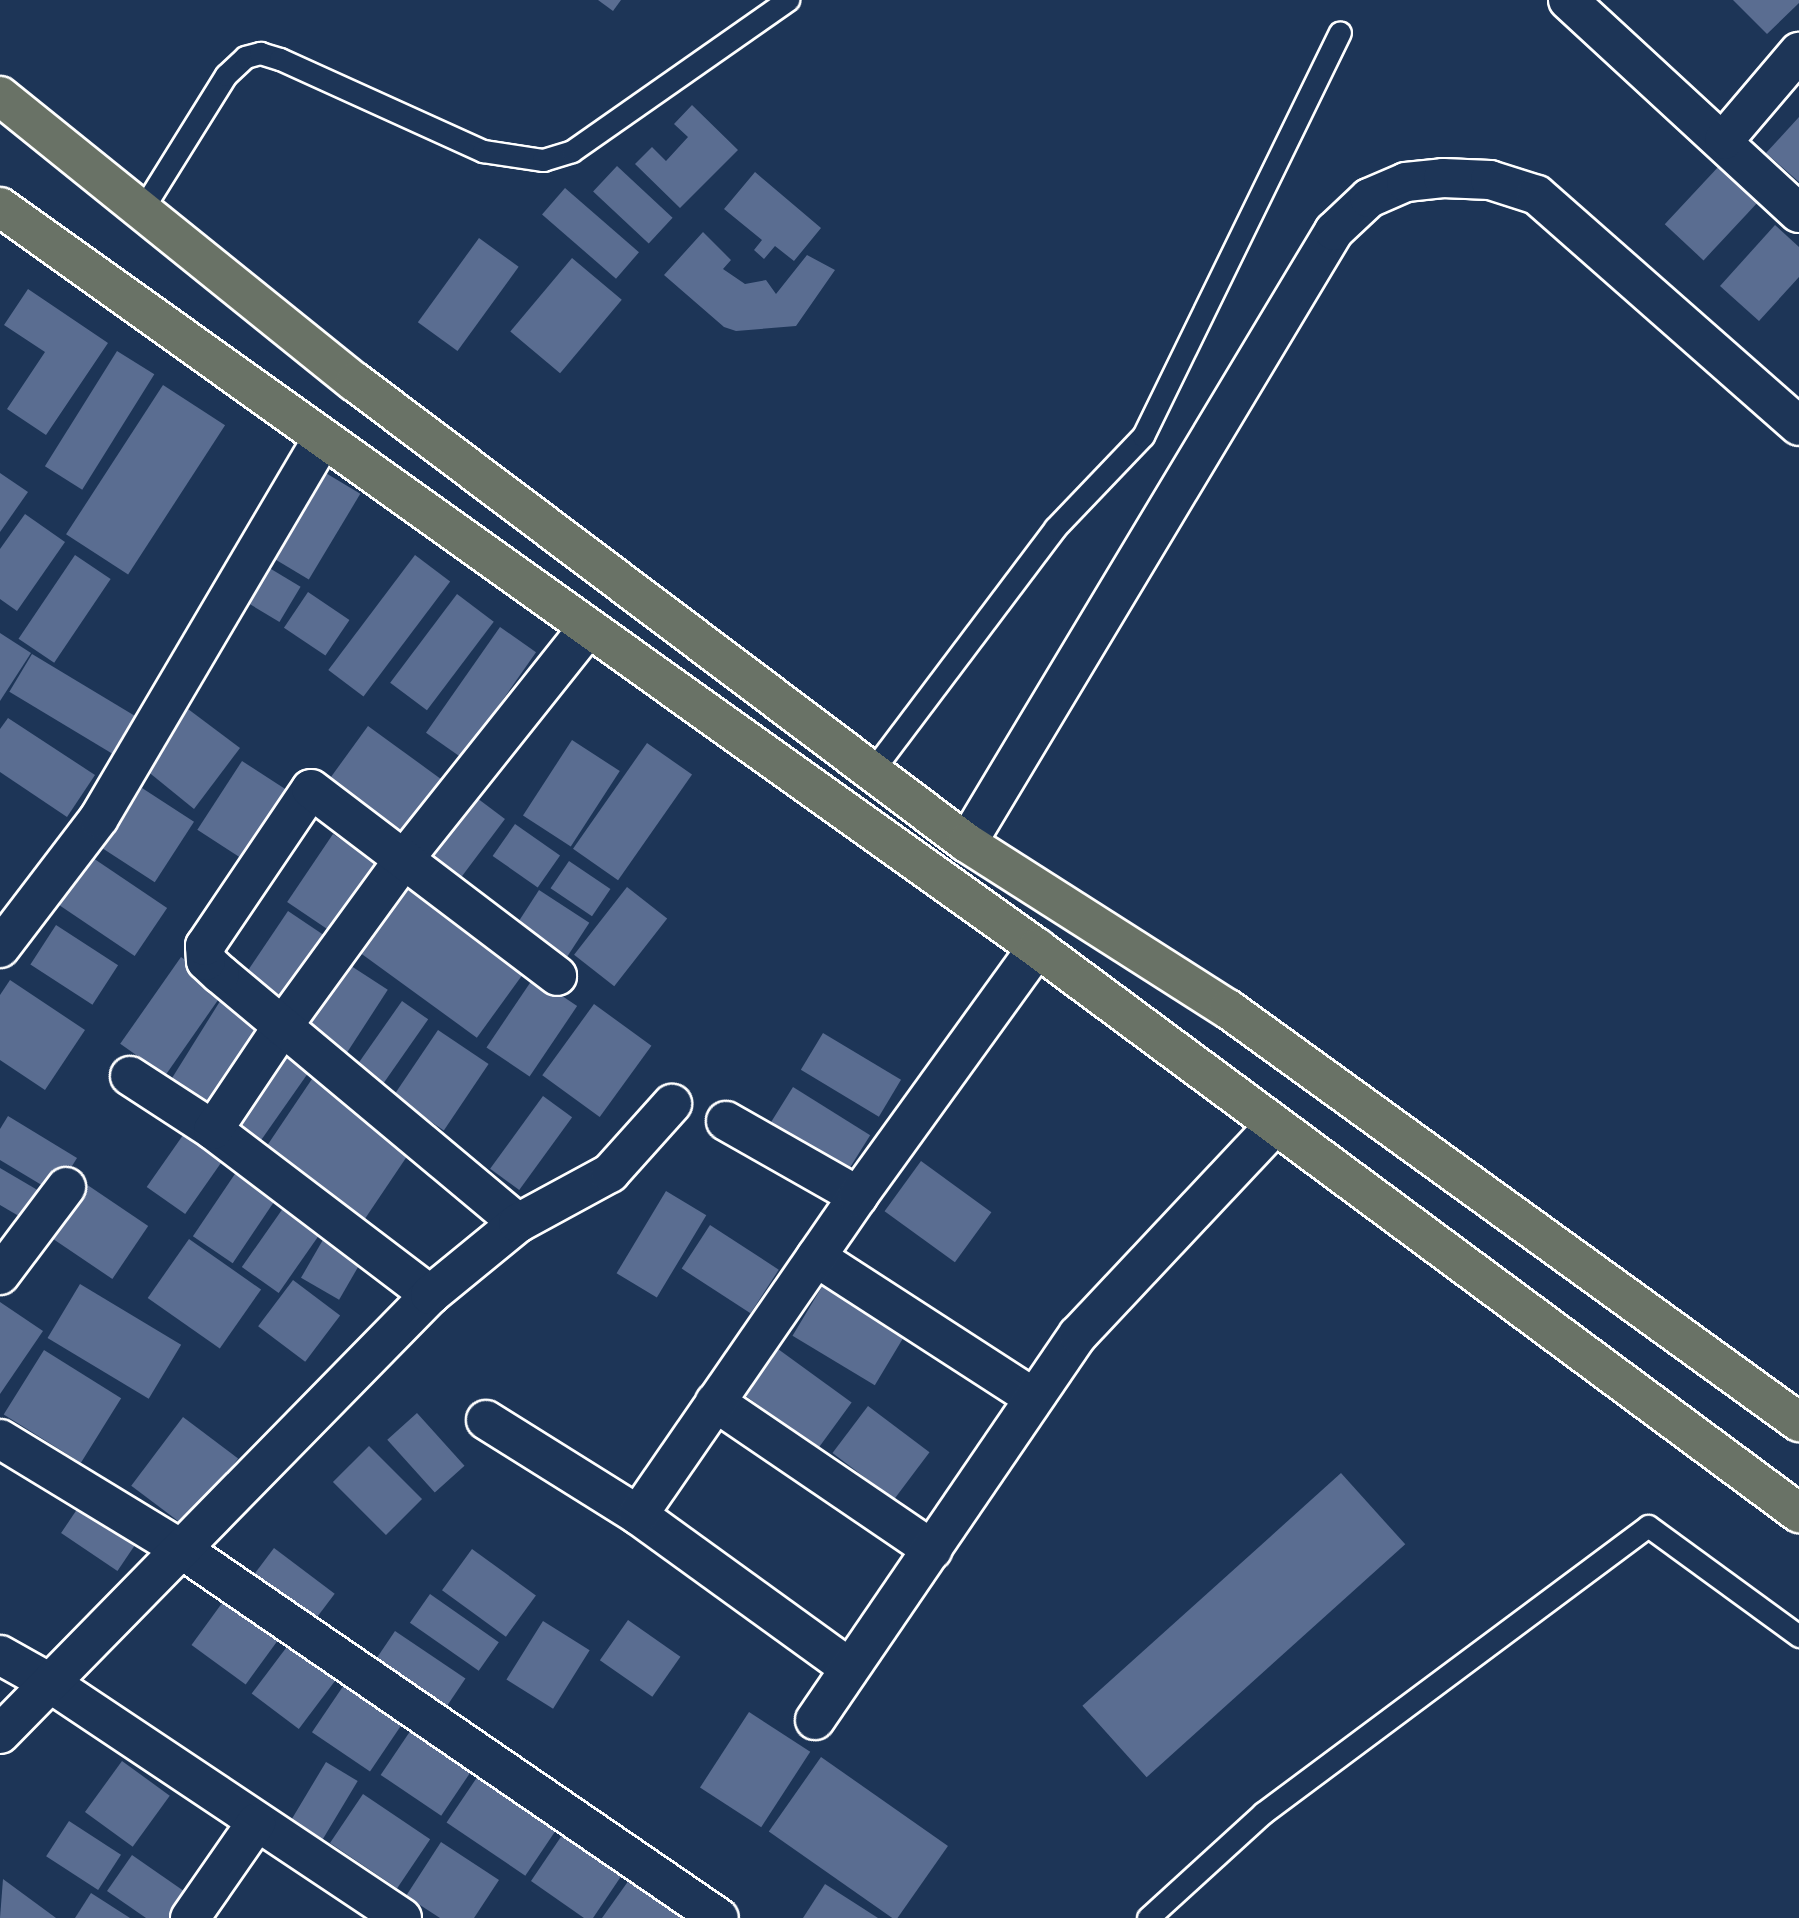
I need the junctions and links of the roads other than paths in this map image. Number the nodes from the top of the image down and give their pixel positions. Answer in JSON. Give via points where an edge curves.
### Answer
{"nodes":[{"id":1,"x":788,"y":0,"type":"edge"},
{"id":2,"x":1567,"y":0,"type":"edge"},
{"id":3,"x":1340,"y":32,"type":"dead end"},
{"id":4,"x":1799,"y":52,"type":"edge"},
{"id":5,"x":0,"y":96,"type":"edge"},
{"id":6,"x":1724,"y":140,"type":"junction"},
{"id":7,"x":0,"y":206,"type":"edge"},
{"id":8,"x":140,"y":213,"type":"junction"},
{"id":9,"x":1799,"y":213,"type":"edge"},
{"id":10,"x":1799,"y":426,"type":"edge"},
{"id":11,"x":322,"y":439,"type":"junction"},
{"id":12,"x":587,"y":629,"type":"junction"},
{"id":13,"x":872,"y":771,"type":"junction"},
{"id":14,"x":967,"y":843,"type":"junction"},
{"id":15,"x":405,"y":858,"type":"junction"},
{"id":16,"x":0,"y":948,"type":"edge"},
{"id":17,"x":1037,"y":948,"type":"junction"},
{"id":18,"x":557,"y":976,"type":"dead end"},
{"id":19,"x":282,"y":1027,"type":"junction"},
{"id":20,"x":130,"y":1076,"type":"dead end"},
{"id":21,"x":672,"y":1104,"type":"dead end"},
{"id":22,"x":726,"y":1121,"type":"dead end"},
{"id":23,"x":1274,"y":1126,"type":"junction"},
{"id":24,"x":213,"y":1130,"type":"junction"},
{"id":25,"x":66,"y":1187,"type":"dead end"},
{"id":26,"x":858,"y":1196,"type":"junction"},
{"id":27,"x":518,"y":1223,"type":"junction"},
{"id":28,"x":816,"y":1256,"type":"junction"},
{"id":29,"x":0,"y":1275,"type":"edge"},
{"id":30,"x":430,"y":1295,"type":"junction"},
{"id":31,"x":1032,"y":1397,"type":"junction"},
{"id":32,"x":715,"y":1402,"type":"junction"},
{"id":33,"x":486,"y":1420,"type":"dead end"},
{"id":34,"x":1799,"y":1422,"type":"edge"},
{"id":35,"x":0,"y":1439,"type":"edge"},
{"id":36,"x":1799,"y":1513,"type":"edge"},
{"id":37,"x":638,"y":1515,"type":"junction"},
{"id":38,"x":181,"y":1549,"type":"junction"},
{"id":39,"x":933,"y":1550,"type":"junction"},
{"id":40,"x":1799,"y":1636,"type":"edge"},
{"id":41,"x":0,"y":1654,"type":"edge"},
{"id":42,"x":849,"y":1668,"type":"junction"},
{"id":43,"x":50,"y":1683,"type":"junction"},
{"id":44,"x":815,"y":1720,"type":"dead end"},
{"id":45,"x":0,"y":1734,"type":"edge"},
{"id":46,"x":256,"y":1823,"type":"junction"},
{"id":47,"x":190,"y":1918,"type":"edge"},
{"id":48,"x":402,"y":1918,"type":"edge"},
{"id":49,"x":719,"y":1918,"type":"edge"},
{"id":50,"x":1148,"y":1918,"type":"edge"}],
"edges":[{"from":1,"to":8,"type":"lane","via":[[572,151],[543,160],[483,151],[260,52],[245,57],[226,75]]},
{"from":2,"to":6,"type":"street"},
{"from":3,"to":13,"type":"lane","via":[[1143,436],[1055,528]]},
{"from":4,"to":6,"type":"street"},
{"from":5,"to":8,"type":"main road"},
{"from":6,"to":9,"type":"street"},
{"from":7,"to":11,"type":"main road"},
{"from":8,"to":13,"type":"main road","via":[[355,382]]},
{"from":10,"to":14,"type":"street","via":[[1537,195],[1490,180],[1443,178],[1406,182],[1369,198],[1334,231]]},
{"from":11,"to":12,"type":"main road"},
{"from":11,"to":16,"type":"street","via":[[99,818]]},
{"from":12,"to":15,"type":"street"},
{"from":12,"to":17,"type":"main road"},
{"from":13,"to":14,"type":"main road"},
{"from":14,"to":34,"type":"main road","via":[[1228,1009]]},
{"from":15,"to":18,"type":"street"},
{"from":15,"to":19,"type":"street"},
{"from":15,"to":19,"type":"street","via":[[311,789],[205,946],[206,961]]},
{"from":17,"to":23,"type":"main road"},
{"from":17,"to":26,"type":"street"},
{"from":19,"to":24,"type":"street"},
{"from":19,"to":27,"type":"street"},
{"from":20,"to":24,"type":"street"},
{"from":21,"to":27,"type":"street","via":[[610,1173]]},
{"from":22,"to":26,"type":"street"},
{"from":23,"to":31,"type":"street","via":[[1078,1335]]},
{"from":23,"to":36,"type":"main road"},
{"from":24,"to":30,"type":"street"},
{"from":25,"to":29,"type":"street"},
{"from":26,"to":28,"type":"street"},
{"from":27,"to":30,"type":"street"},
{"from":28,"to":31,"type":"street"},
{"from":28,"to":32,"type":"street"},
{"from":30,"to":38,"type":"street"},
{"from":31,"to":39,"type":"street"},
{"from":32,"to":37,"type":"street"},
{"from":32,"to":39,"type":"street"},
{"from":33,"to":37,"type":"street"},
{"from":35,"to":38,"type":"street"},
{"from":37,"to":42,"type":"street"},
{"from":38,"to":43,"type":"street"},
{"from":38,"to":49,"type":"street"},
{"from":39,"to":42,"type":"street"},
{"from":40,"to":50,"type":"lane","via":[[1648,1526],[1263,1814]]},
{"from":41,"to":43,"type":"street"},
{"from":42,"to":44,"type":"street"},
{"from":43,"to":45,"type":"street"},
{"from":43,"to":46,"type":"street"},
{"from":46,"to":47,"type":"street"},
{"from":46,"to":48,"type":"street"}]}
